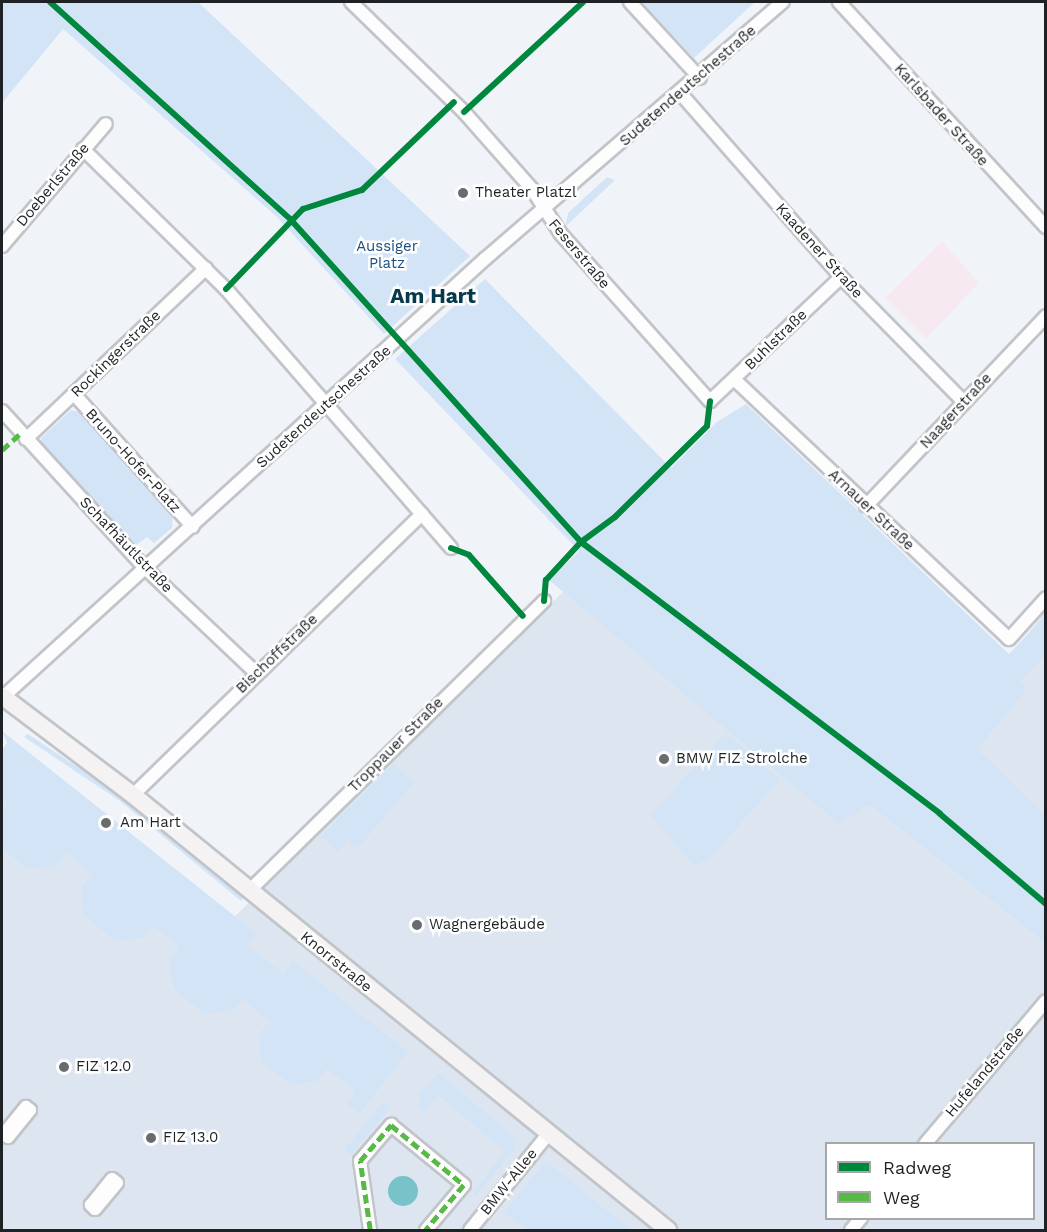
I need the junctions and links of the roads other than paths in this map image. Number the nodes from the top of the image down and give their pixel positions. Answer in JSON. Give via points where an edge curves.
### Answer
{"nodes":[{"id":1,"x":351,"y":2,"type":"edge"},
{"id":2,"x":630,"y":2,"type":"edge"},
{"id":3,"x":783,"y":2,"type":"edge"},
{"id":4,"x":839,"y":2,"type":"edge"},
{"id":5,"x":700,"y":78,"type":"junction"},
{"id":6,"x":681,"y":94,"type":"junction"},
{"id":7,"x":106,"y":124,"type":"dead end"},
{"id":8,"x":83,"y":149,"type":"junction"},
{"id":9,"x":543,"y":211,"type":"junction"},
{"id":10,"x":1046,"y":227,"type":"edge"},
{"id":11,"x":2,"y":246,"type":"edge"},
{"id":12,"x":206,"y":268,"type":"junction"},
{"id":13,"x":841,"y":278,"type":"junction"},
{"id":14,"x":1046,"y":316,"type":"edge"},
{"id":15,"x":734,"y":379,"type":"junction"},
{"id":16,"x":74,"y":394,"type":"junction"},
{"id":17,"x":710,"y":401,"type":"joint"},
{"id":18,"x":964,"y":402,"type":"junction"},
{"id":19,"x":328,"y":404,"type":"junction"},
{"id":20,"x":2,"y":411,"type":"edge"},
{"id":21,"x":26,"y":439,"type":"junction"},
{"id":22,"x":866,"y":506,"type":"junction"},
{"id":23,"x":422,"y":514,"type":"junction"},
{"id":24,"x":193,"y":527,"type":"junction"},
{"id":25,"x":451,"y":548,"type":"dead end"},
{"id":26,"x":144,"y":567,"type":"junction"},
{"id":27,"x":1046,"y":598,"type":"edge"},
{"id":28,"x":544,"y":601,"type":"dead end"},
{"id":29,"x":256,"y":673,"type":"junction"},
{"id":30,"x":2,"y":696,"type":"edge"},
{"id":31,"x":133,"y":795,"type":"junction"},
{"id":32,"x":249,"y":891,"type":"junction"},
{"id":33,"x":1046,"y":1001,"type":"edge"},
{"id":34,"x":549,"y":1133,"type":"junction"},
{"id":35,"x":926,"y":1142,"type":"edge"},
{"id":36,"x":370,"y":1230,"type":"edge"},
{"id":37,"x":426,"y":1230,"type":"edge"},
{"id":38,"x":470,"y":1230,"type":"edge"},
{"id":39,"x":668,"y":1230,"type":"edge"}],
"edges":[{"from":1,"to":9,"type":"street","name":"Feserstraße","via":[[464,112],[532,189]]},
{"from":2,"to":5,"type":"street"},
{"from":3,"to":5,"type":"street","name":"Sudetendeutschestraße"},
{"from":4,"to":10,"type":"street","name":"Karlsbader Straße"},
{"from":5,"to":6,"type":"street","name":"Sudetendeutschestraße"},
{"from":6,"to":9,"type":"street","name":"Sudetendeutschestraße"},
{"from":6,"to":13,"type":"street","name":"Kaadener Straße"},
{"from":7,"to":8,"type":"street","name":"Doeberlstraße"},
{"from":8,"to":11,"type":"street","name":"Doeberlstraße"},
{"from":8,"to":12,"type":"street"},
{"from":9,"to":17,"type":"street","name":"Feserstraße"},
{"from":9,"to":19,"type":"street","name":"Sudetendeutschestraße"},
{"from":12,"to":16,"type":"street","name":"Rockingerstraße"},
{"from":12,"to":19,"type":"street"},
{"from":13,"to":15,"type":"street","name":"Buhlstraße"},
{"from":13,"to":18,"type":"street","name":"Kaadener Straße"},
{"from":14,"to":18,"type":"street","name":"Naagerstraße"},
{"from":15,"to":17,"type":"street","name":"Buhlstraße"},
{"from":15,"to":22,"type":"street","name":"Arnauer Straße"},
{"from":16,"to":21,"type":"street","name":"Rockingerstraße"},
{"from":16,"to":24,"type":"street","name":"Bruno-Hofer-Platz"},
{"from":18,"to":22,"type":"street","name":"Naagerstraße"},
{"from":19,"to":23,"type":"street"},
{"from":19,"to":24,"type":"street","name":"Sudetendeutschestraße"},
{"from":20,"to":21,"type":"street","name":"Schafhäutlstraße"},
{"from":21,"to":26,"type":"street","name":"Schafhäutlstraße"},
{"from":22,"to":27,"type":"street","name":"Arnauer Straße","via":[[1009,639]]},
{"from":23,"to":25,"type":"street"},
{"from":23,"to":29,"type":"street","name":"Bischoffstraße"},
{"from":24,"to":26,"type":"street","name":"Sudetendeutschestraße"},
{"from":26,"to":29,"type":"street","name":"Schafhäutlstraße"},
{"from":26,"to":30,"type":"street","name":"Sudetendeutschestraße"},
{"from":28,"to":32,"type":"street","name":"Troppauer Straße"},
{"from":29,"to":31,"type":"street","name":"Bischoffstraße"},
{"from":30,"to":31,"type":"street","name":"Knorrstraße"},
{"from":31,"to":32,"type":"street","name":"Knorrstraße"},
{"from":32,"to":34,"type":"street","name":"Knorrstraße"},
{"from":33,"to":35,"type":"street","name":"Hufelandstraße"},
{"from":34,"to":38,"type":"street","name":"BMW-Allee"},
{"from":34,"to":39,"type":"street","name":"Knorrstraße"},
{"from":36,"to":37,"type":"street","via":[[360,1161],[391,1125],[464,1185]]}]}
